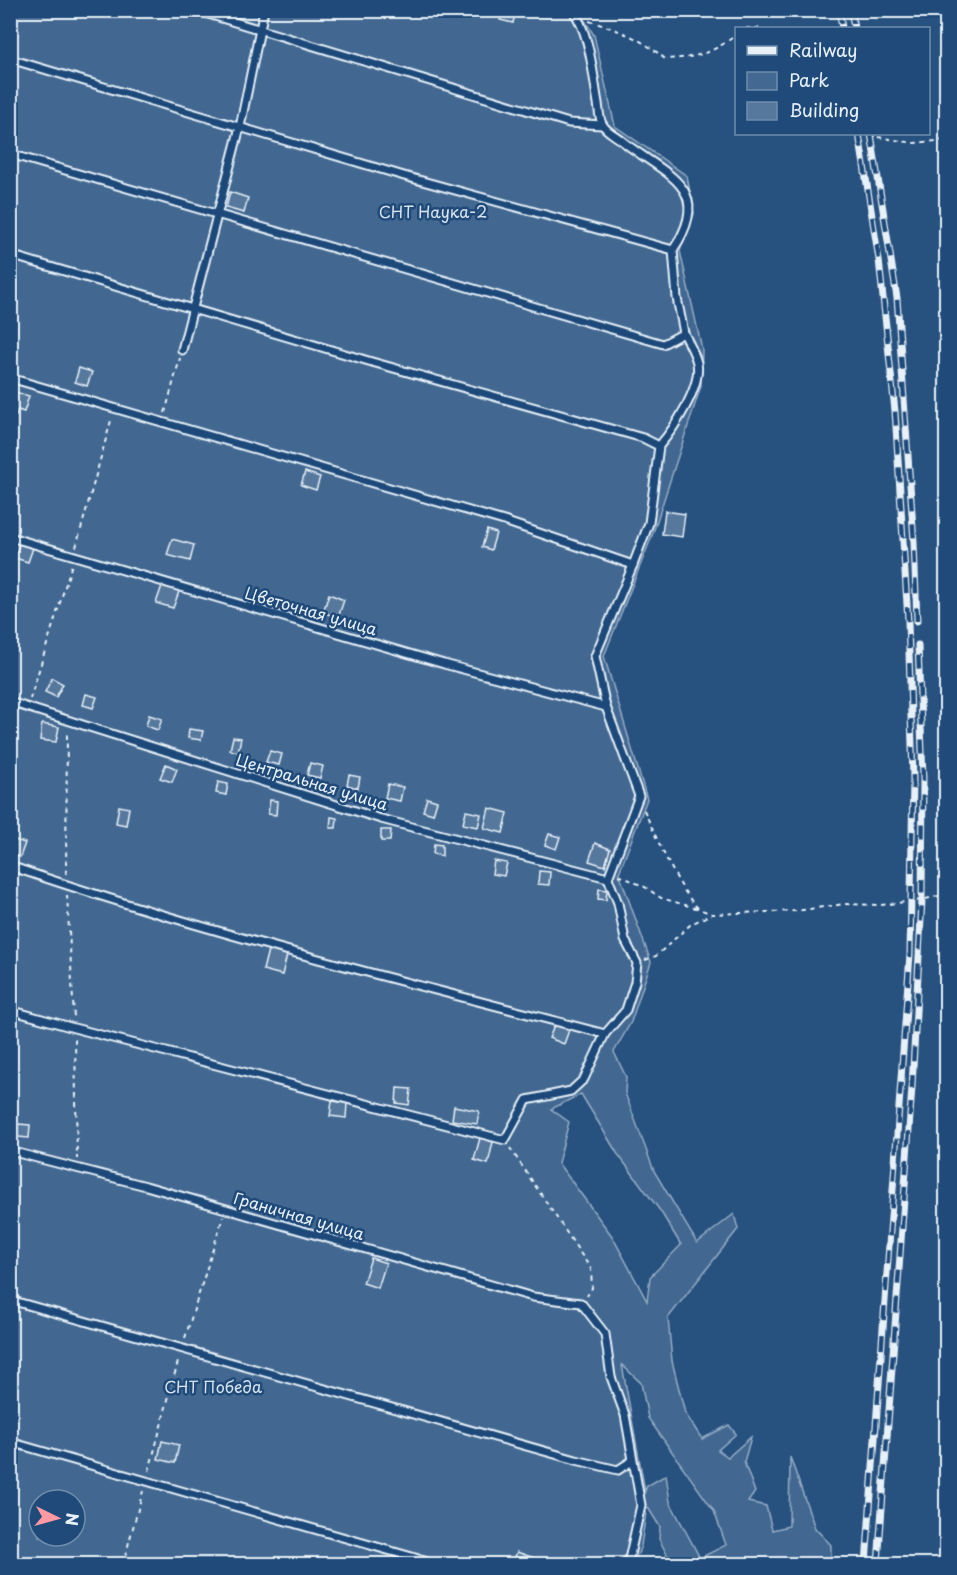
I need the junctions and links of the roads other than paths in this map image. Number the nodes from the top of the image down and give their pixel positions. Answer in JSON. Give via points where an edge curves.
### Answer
{"nodes":[{"id":1,"x":195,"y":10,"type":"edge"},
{"id":2,"x":264,"y":10,"type":"edge"},
{"id":3,"x":572,"y":10,"type":"edge"},
{"id":4,"x":260,"y":30,"type":"junction"},
{"id":5,"x":10,"y":59,"type":"edge"},
{"id":6,"x":602,"y":125,"type":"junction"},
{"id":7,"x":240,"y":127,"type":"junction"},
{"id":8,"x":10,"y":154,"type":"edge"},
{"id":9,"x":218,"y":214,"type":"junction"},
{"id":10,"x":673,"y":250,"type":"junction"},
{"id":11,"x":10,"y":255,"type":"edge"},
{"id":12,"x":193,"y":309,"type":"junction"},
{"id":13,"x":684,"y":333,"type":"junction"},
{"id":14,"x":182,"y":350,"type":"road end"},
{"id":15,"x":10,"y":378,"type":"edge"},
{"id":16,"x":659,"y":446,"type":"junction"},
{"id":17,"x":10,"y":537,"type":"edge"},
{"id":18,"x":633,"y":565,"type":"junction"},
{"id":19,"x":10,"y":702,"type":"edge"},
{"id":20,"x":606,"y":707,"type":"junction"},
{"id":21,"x":10,"y":866,"type":"edge"},
{"id":22,"x":608,"y":878,"type":"junction"},
{"id":23,"x":10,"y":1010,"type":"edge"},
{"id":24,"x":605,"y":1034,"type":"junction"},
{"id":25,"x":10,"y":1151,"type":"edge"},
{"id":26,"x":10,"y":1300,"type":"edge"},
{"id":27,"x":10,"y":1442,"type":"edge"},
{"id":28,"x":632,"y":1461,"type":"junction"},
{"id":29,"x":433,"y":1564,"type":"edge"},
{"id":30,"x":628,"y":1564,"type":"edge"}],
"edges":[{"from":1,"to":4,"type":"lane"},
{"from":2,"to":4,"type":"lane"},
{"from":3,"to":6,"type":"lane","via":[[587,46]]},
{"from":4,"to":6,"type":"lane","via":[[569,123]]},
{"from":4,"to":7,"type":"lane"},
{"from":5,"to":7,"type":"lane"},
{"from":6,"to":10,"type":"lane","via":[[685,190],[691,210],[685,232]]},
{"from":7,"to":9,"type":"lane"},
{"from":7,"to":10,"type":"lane"},
{"from":8,"to":9,"type":"lane"},
{"from":9,"to":12,"type":"lane"},
{"from":9,"to":13,"type":"lane","via":[[663,344]]},
{"from":10,"to":13,"type":"lane"},
{"from":11,"to":12,"type":"lane"},
{"from":12,"to":14,"type":"lane"},
{"from":12,"to":16,"type":"lane","via":[[643,438]]},
{"from":13,"to":16,"type":"lane","via":[[698,364],[696,384],[671,432]]},
{"from":15,"to":18,"type":"lane","via":[[504,521]]},
{"from":16,"to":18,"type":"lane","via":[[649,523]]},
{"from":17,"to":20,"type":"lane","name":"Цветочная улица","via":[[444,664]]},
{"from":18,"to":20,"type":"lane","via":[[595,656]]},
{"from":19,"to":22,"type":"lane","name":"Центральная улица","via":[[381,819]]},
{"from":20,"to":22,"type":"lane","via":[[639,796]]},
{"from":21,"to":24,"type":"lane","via":[[109,900]]},
{"from":22,"to":24,"type":"lane","via":[[618,903],[625,940],[637,963],[626,1010]]},
{"from":23,"to":24,"type":"lane","via":[[504,1140],[527,1100],[571,1091],[584,1079]]},
{"from":25,"to":28,"type":"lane","name":"Граничная улица","via":[[533,1297],[581,1303],[605,1334],[611,1377],[626,1415]]},
{"from":26,"to":28,"type":"lane","via":[[576,1460],[618,1470]]},
{"from":27,"to":29,"type":"lane"},
{"from":28,"to":30,"type":"lane","via":[[640,1505]]}]}
